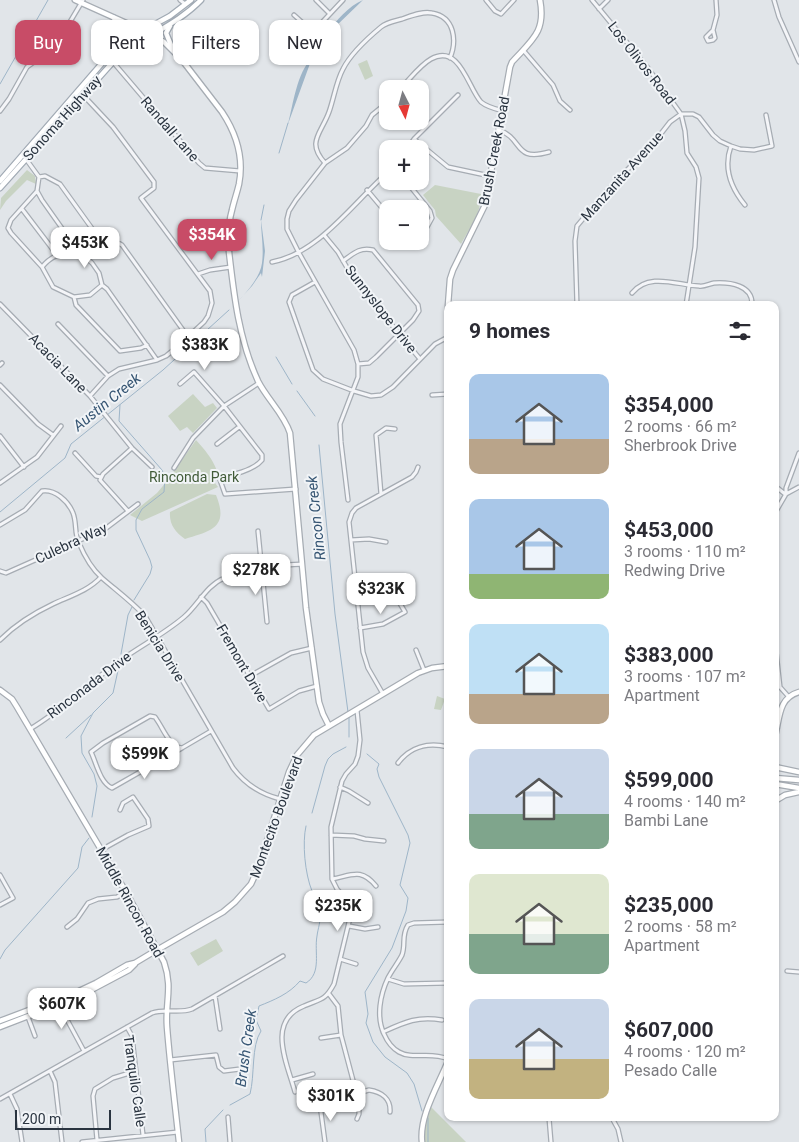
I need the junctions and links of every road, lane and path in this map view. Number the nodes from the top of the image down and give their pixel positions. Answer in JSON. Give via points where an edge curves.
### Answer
{"nodes":[{"id":1,"x":75,"y":0,"type":"edge"},
{"id":2,"x":180,"y":0,"type":"edge"},
{"id":3,"x":191,"y":0,"type":"edge"},
{"id":4,"x":201,"y":0,"type":"edge"},
{"id":5,"x":316,"y":0,"type":"edge"},
{"id":6,"x":343,"y":0,"type":"edge"},
{"id":7,"x":486,"y":0,"type":"edge"},
{"id":8,"x":514,"y":0,"type":"edge"},
{"id":9,"x":540,"y":0,"type":"edge"},
{"id":10,"x":592,"y":0,"type":"edge"},
{"id":11,"x":608,"y":0,"type":"edge"},
{"id":12,"x":716,"y":0,"type":"edge"},
{"id":13,"x":774,"y":0,"type":"edge"},
{"id":14,"x":82,"y":2,"type":"edge"},
{"id":15,"x":185,"y":4,"type":"junction"},
{"id":16,"x":599,"y":9,"type":"junction"},
{"id":17,"x":330,"y":14,"type":"junction"},
{"id":18,"x":294,"y":15,"type":"dead end"},
{"id":19,"x":114,"y":18,"type":"joint"},
{"id":20,"x":119,"y":20,"type":"edge"},
{"id":21,"x":163,"y":20,"type":"edge"},
{"id":22,"x":170,"y":26,"type":"junction"},
{"id":23,"x":163,"y":30,"type":"edge"},
{"id":24,"x":713,"y":30,"type":"dead end"},
{"id":25,"x":163,"y":42,"type":"edge"},
{"id":26,"x":173,"y":50,"type":"joint"},
{"id":27,"x":524,"y":50,"type":"junction"},
{"id":28,"x":450,"y":58,"type":"junction"},
{"id":29,"x":799,"y":62,"type":"edge"},
{"id":30,"x":100,"y":65,"type":"edge"},
{"id":31,"x":110,"y":65,"type":"edge"},
{"id":32,"x":115,"y":65,"type":"edge"},
{"id":33,"x":185,"y":65,"type":"edge"},
{"id":34,"x":409,"y":80,"type":"edge"},
{"id":35,"x":83,"y":95,"type":"junction"},
{"id":36,"x":458,"y":95,"type":"dead end"},
{"id":37,"x":379,"y":109,"type":"edge"},
{"id":38,"x":570,"y":110,"type":"dead end"},
{"id":39,"x":0,"y":111,"type":"edge"},
{"id":40,"x":502,"y":111,"type":"junction"},
{"id":41,"x":681,"y":114,"type":"junction"},
{"id":42,"x":766,"y":115,"type":"dead end"},
{"id":43,"x":499,"y":130,"type":"junction"},
{"id":44,"x":414,"y":139,"type":"joint"},
{"id":45,"x":731,"y":146,"type":"junction"},
{"id":46,"x":550,"y":152,"type":"dead end"},
{"id":47,"x":22,"y":154,"type":"junction"},
{"id":48,"x":26,"y":159,"type":"junction"},
{"id":49,"x":325,"y":163,"type":"junction"},
{"id":50,"x":240,"y":170,"type":"junction"},
{"id":51,"x":40,"y":176,"type":"junction"},
{"id":52,"x":490,"y":176,"type":"junction"},
{"id":53,"x":379,"y":180,"type":"edge"},
{"id":54,"x":0,"y":181,"type":"edge"},
{"id":55,"x":0,"y":188,"type":"edge"},
{"id":56,"x":367,"y":190,"type":"junction"},
{"id":57,"x":413,"y":190,"type":"edge"},
{"id":58,"x":37,"y":191,"type":"junction"},
{"id":59,"x":421,"y":200,"type":"edge"},
{"id":60,"x":379,"y":204,"type":"edge"},
{"id":61,"x":745,"y":205,"type":"dead end"},
{"id":62,"x":22,"y":209,"type":"junction"},
{"id":63,"x":429,"y":211,"type":"edge"},
{"id":64,"x":429,"y":226,"type":"edge"},
{"id":65,"x":324,"y":234,"type":"junction"},
{"id":66,"x":78,"y":252,"type":"junction"},
{"id":67,"x":299,"y":253,"type":"junction"},
{"id":68,"x":57,"y":255,"type":"junction"},
{"id":69,"x":344,"y":261,"type":"junction"},
{"id":70,"x":272,"y":262,"type":"dead end"},
{"id":71,"x":42,"y":267,"type":"junction"},
{"id":72,"x":231,"y":267,"type":"junction"},
{"id":73,"x":198,"y":274,"type":"junction"},
{"id":74,"x":315,"y":282,"type":"junction"},
{"id":75,"x":689,"y":284,"type":"junction"},
{"id":76,"x":102,"y":286,"type":"junction"},
{"id":77,"x":632,"y":293,"type":"dead end"},
{"id":78,"x":74,"y":297,"type":"junction"},
{"id":79,"x":448,"y":301,"type":"edge"},
{"id":80,"x":577,"y":301,"type":"edge"},
{"id":81,"x":687,"y":301,"type":"edge"},
{"id":82,"x":752,"y":301,"type":"edge"},
{"id":83,"x":0,"y":304,"type":"edge"},
{"id":84,"x":58,"y":324,"type":"dead end"},
{"id":85,"x":398,"y":333,"type":"junction"},
{"id":86,"x":188,"y":337,"type":"junction"},
{"id":87,"x":444,"y":339,"type":"edge"},
{"id":88,"x":147,"y":345,"type":"junction"},
{"id":89,"x":420,"y":359,"type":"junction"},
{"id":90,"x":156,"y":360,"type":"junction"},
{"id":91,"x":358,"y":364,"type":"junction"},
{"id":92,"x":108,"y":376,"type":"junction"},
{"id":93,"x":259,"y":383,"type":"junction"},
{"id":94,"x":180,"y":384,"type":"dead end"},
{"id":95,"x":0,"y":385,"type":"edge"},
{"id":96,"x":354,"y":392,"type":"junction"},
{"id":97,"x":444,"y":394,"type":"edge"},
{"id":98,"x":432,"y":395,"type":"dead end"},
{"id":99,"x":90,"y":396,"type":"junction"},
{"id":100,"x":224,"y":406,"type":"junction"},
{"id":101,"x":61,"y":426,"type":"dead end"},
{"id":102,"x":239,"y":426,"type":"junction"},
{"id":103,"x":395,"y":429,"type":"dead end"},
{"id":104,"x":53,"y":435,"type":"junction"},
{"id":105,"x":0,"y":436,"type":"edge"},
{"id":106,"x":217,"y":444,"type":"dead end"},
{"id":107,"x":132,"y":448,"type":"junction"},
{"id":108,"x":75,"y":453,"type":"dead end"},
{"id":109,"x":799,"y":453,"type":"edge"},
{"id":110,"x":24,"y":467,"type":"junction"},
{"id":111,"x":152,"y":467,"type":"dead end"},
{"id":112,"x":174,"y":468,"type":"dead end"},
{"id":113,"x":418,"y":468,"type":"dead end"},
{"id":114,"x":101,"y":477,"type":"junction"},
{"id":115,"x":0,"y":483,"type":"edge"},
{"id":116,"x":799,"y":487,"type":"edge"},
{"id":117,"x":296,"y":489,"type":"junction"},
{"id":118,"x":779,"y":489,"type":"edge"},
{"id":119,"x":381,"y":494,"type":"junction"},
{"id":120,"x":786,"y":494,"type":"junction"},
{"id":121,"x":348,"y":500,"type":"dead end"},
{"id":122,"x":138,"y":504,"type":"dead end"},
{"id":123,"x":779,"y":506,"type":"edge"},
{"id":124,"x":128,"y":511,"type":"junction"},
{"id":125,"x":0,"y":525,"type":"edge"},
{"id":126,"x":258,"y":531,"type":"dead end"},
{"id":127,"x":350,"y":540,"type":"junction"},
{"id":128,"x":78,"y":542,"type":"junction"},
{"id":129,"x":386,"y":542,"type":"dead end"},
{"id":130,"x":302,"y":564,"type":"junction"},
{"id":131,"x":262,"y":567,"type":"junction"},
{"id":132,"x":0,"y":571,"type":"edge"},
{"id":133,"x":101,"y":577,"type":"junction"},
{"id":134,"x":392,"y":590,"type":"dead end"},
{"id":135,"x":201,"y":597,"type":"junction"},
{"id":136,"x":267,"y":622,"type":"dead end"},
{"id":137,"x":360,"y":628,"type":"junction"},
{"id":138,"x":157,"y":637,"type":"junction"},
{"id":139,"x":0,"y":640,"type":"edge"},
{"id":140,"x":312,"y":648,"type":"junction"},
{"id":141,"x":416,"y":650,"type":"dead end"},
{"id":142,"x":444,"y":667,"type":"edge"},
{"id":143,"x":424,"y":670,"type":"junction"},
{"id":144,"x":250,"y":676,"type":"junction"},
{"id":145,"x":779,"y":678,"type":"edge"},
{"id":146,"x":317,"y":686,"type":"junction"},
{"id":147,"x":0,"y":690,"type":"edge"},
{"id":148,"x":799,"y":692,"type":"edge"},
{"id":149,"x":382,"y":694,"type":"junction"},
{"id":150,"x":788,"y":696,"type":"junction"},
{"id":151,"x":357,"y":709,"type":"junction"},
{"id":152,"x":779,"y":719,"type":"edge"},
{"id":153,"x":329,"y":726,"type":"junction"},
{"id":154,"x":30,"y":729,"type":"junction"},
{"id":155,"x":211,"y":731,"type":"junction"},
{"id":156,"x":444,"y":746,"type":"edge"},
{"id":157,"x":182,"y":748,"type":"junction"},
{"id":158,"x":398,"y":763,"type":"dead end"},
{"id":159,"x":779,"y":768,"type":"edge"},
{"id":160,"x":799,"y":772,"type":"edge"},
{"id":161,"x":779,"y":778,"type":"edge"},
{"id":162,"x":799,"y":780,"type":"edge"},
{"id":163,"x":779,"y":785,"type":"edge"},
{"id":164,"x":340,"y":787,"type":"junction"},
{"id":165,"x":799,"y":788,"type":"edge"},
{"id":166,"x":799,"y":792,"type":"edge"},
{"id":167,"x":280,"y":799,"type":"junction"},
{"id":168,"x":779,"y":799,"type":"edge"},
{"id":169,"x":368,"y":803,"type":"dead end"},
{"id":170,"x":120,"y":810,"type":"dead end"},
{"id":171,"x":331,"y":835,"type":"junction"},
{"id":172,"x":384,"y":841,"type":"dead end"},
{"id":173,"x":101,"y":850,"type":"junction"},
{"id":174,"x":0,"y":875,"type":"edge"},
{"id":175,"x":332,"y":880,"type":"junction"},
{"id":176,"x":376,"y":886,"type":"dead end"},
{"id":177,"x":126,"y":892,"type":"junction"},
{"id":178,"x":0,"y":906,"type":"edge"},
{"id":179,"x":444,"y":922,"type":"edge"},
{"id":180,"x":349,"y":926,"type":"junction"},
{"id":181,"x":67,"y":927,"type":"dead end"},
{"id":182,"x":378,"y":927,"type":"dead end"},
{"id":183,"x":158,"y":950,"type":"junction"},
{"id":184,"x":283,"y":956,"type":"dead end"},
{"id":185,"x":340,"y":960,"type":"junction"},
{"id":186,"x":356,"y":964,"type":"dead end"},
{"id":187,"x":787,"y":971,"type":"dead end"},
{"id":188,"x":799,"y":972,"type":"edge"},
{"id":189,"x":388,"y":979,"type":"junction"},
{"id":190,"x":444,"y":983,"type":"edge"},
{"id":191,"x":329,"y":994,"type":"junction"},
{"id":192,"x":215,"y":996,"type":"junction"},
{"id":193,"x":57,"y":1002,"type":"junction"},
{"id":194,"x":167,"y":1010,"type":"junction"},
{"id":195,"x":28,"y":1016,"type":"junction"},
{"id":196,"x":442,"y":1020,"type":"dead end"},
{"id":197,"x":0,"y":1021,"type":"edge"},
{"id":198,"x":0,"y":1027,"type":"edge"},
{"id":199,"x":127,"y":1027,"type":"junction"},
{"id":200,"x":220,"y":1029,"type":"dead end"},
{"id":201,"x":383,"y":1032,"type":"junction"},
{"id":202,"x":340,"y":1035,"type":"junction"},
{"id":203,"x":35,"y":1036,"type":"dead end"},
{"id":204,"x":321,"y":1038,"type":"dead end"},
{"id":205,"x":84,"y":1051,"type":"junction"},
{"id":206,"x":444,"y":1058,"type":"edge"},
{"id":207,"x":170,"y":1060,"type":"junction"},
{"id":208,"x":240,"y":1069,"type":"dead end"},
{"id":209,"x":136,"y":1070,"type":"junction"},
{"id":210,"x":444,"y":1070,"type":"edge"},
{"id":211,"x":50,"y":1071,"type":"junction"},
{"id":212,"x":313,"y":1074,"type":"dead end"},
{"id":213,"x":292,"y":1080,"type":"junction"},
{"id":214,"x":295,"y":1092,"type":"dead end"},
{"id":215,"x":356,"y":1093,"type":"junction"},
{"id":216,"x":10,"y":1094,"type":"junction"},
{"id":217,"x":0,"y":1100,"type":"edge"},
{"id":218,"x":320,"y":1105,"type":"junction"},
{"id":219,"x":306,"y":1109,"type":"dead end"},
{"id":220,"x":390,"y":1112,"type":"dead end"},
{"id":221,"x":228,"y":1117,"type":"dead end"},
{"id":222,"x":357,"y":1119,"type":"dead end"},
{"id":223,"x":549,"y":1121,"type":"edge"},
{"id":224,"x":614,"y":1121,"type":"edge"},
{"id":225,"x":178,"y":1132,"type":"junction"},
{"id":226,"x":143,"y":1135,"type":"junction"},
{"id":227,"x":97,"y":1140,"type":"junction"},
{"id":228,"x":22,"y":1142,"type":"edge"},
{"id":229,"x":62,"y":1142,"type":"edge"},
{"id":230,"x":82,"y":1142,"type":"edge"},
{"id":231,"x":179,"y":1142,"type":"edge"},
{"id":232,"x":230,"y":1142,"type":"edge"},
{"id":233,"x":325,"y":1142,"type":"edge"},
{"id":234,"x":422,"y":1142,"type":"edge"},
{"id":235,"x":551,"y":1142,"type":"edge"},
{"id":236,"x":621,"y":1142,"type":"edge"}],
"edges":[{"from":1,"to":14,"type":"main road"},
{"from":2,"to":15,"type":"street"},
{"from":3,"to":15,"type":"main road","name":"Sonoma Highway"},
{"from":4,"to":22,"type":"main road","name":"Sonoma Highway"},
{"from":5,"to":17,"type":"street"},
{"from":6,"to":17,"type":"street"},
{"from":7,"to":8,"type":"street","via":[[501,14]]},
{"from":9,"to":27,"type":"main road","name":"Brush Creek Road","via":[[540,29]]},
{"from":10,"to":16,"type":"street","name":"Los Olivos Road"},
{"from":11,"to":16,"type":"street"},
{"from":12,"to":24,"type":"street"},
{"from":13,"to":29,"type":"street"},
{"from":14,"to":19,"type":"main road"},
{"from":14,"to":39,"type":"street","via":[[55,47],[27,67]]},
{"from":15,"to":21,"type":"main road","name":"Sonoma Highway"},
{"from":16,"to":41,"type":"street","name":"Los Olivos Road"},
{"from":17,"to":18,"type":"street","via":[[313,32]]},
{"from":19,"to":20,"type":"main road"},
{"from":22,"to":23,"type":"main road","name":"Sonoma Highway"},
{"from":22,"to":26,"type":"main road","via":[[166,34]]},
{"from":25,"to":26,"type":"main road"},
{"from":27,"to":38,"type":"street"},
{"from":27,"to":40,"type":"main road","name":"Brush Creek Road","via":[[512,62]]},
{"from":28,"to":34,"type":"street","via":[[432,58]]},
{"from":28,"to":40,"type":"street","via":[[463,69],[480,100],[486,106]]},
{"from":28,"to":49,"type":"street","via":[[455,45],[454,36],[450,26],[437,14],[418,14],[381,27],[350,57],[342,70],[328,114],[316,138],[317,153]]},
{"from":30,"to":47,"type":"main road","name":"Sonoma Highway"},
{"from":31,"to":35,"type":"main road","name":"Sonoma Highway"},
{"from":32,"to":50,"type":"street","name":"Randall Lane","via":[[205,168]]},
{"from":33,"to":50,"type":"main road","via":[[226,118],[237,142]]},
{"from":35,"to":48,"type":"main road","name":"Sonoma Highway"},
{"from":35,"to":73,"type":"street","via":[[113,127],[154,182],[154,188],[141,198]]},
{"from":36,"to":44,"type":"street"},
{"from":37,"to":49,"type":"street","via":[[347,148]]},
{"from":40,"to":43,"type":"main road","name":"Brush Creek Road"},
{"from":41,"to":45,"type":"street","via":[[700,117],[713,135]]},
{"from":41,"to":75,"type":"street","name":"Los Olivos Road","via":[[687,153],[699,178]]},
{"from":41,"to":80,"type":"street","name":"Manzanita Avenue","via":[[670,122],[577,226]]},
{"from":42,"to":45,"type":"street","via":[[772,146],[754,150]]},
{"from":43,"to":46,"type":"street","via":[[527,154],[534,156]]},
{"from":43,"to":52,"type":"main road","name":"Brush Creek Road"},
{"from":44,"to":52,"type":"street","via":[[448,167]]},
{"from":45,"to":61,"type":"street","via":[[729,180]]},
{"from":47,"to":48,"type":"main road"},
{"from":47,"to":54,"type":"main road","name":"Sonoma Highway"},
{"from":48,"to":51,"type":"street"},
{"from":48,"to":55,"type":"main road","name":"Sonoma Highway"},
{"from":49,"to":67,"type":"street","via":[[289,211],[288,230]]},
{"from":50,"to":72,"type":"main road","via":[[229,228]]},
{"from":51,"to":58,"type":"street"},
{"from":51,"to":86,"type":"street","via":[[60,184],[101,241],[122,245]]},
{"from":52,"to":79,"type":"main road","name":"Brush Creek Road","via":[[485,205],[450,279]]},
{"from":53,"to":56,"type":"street"},
{"from":56,"to":60,"type":"street"},
{"from":56,"to":65,"type":"street"},
{"from":57,"to":59,"type":"street"},
{"from":58,"to":62,"type":"street"},
{"from":58,"to":66,"type":"street"},
{"from":62,"to":68,"type":"street"},
{"from":62,"to":71,"type":"street","via":[[8,228]]},
{"from":63,"to":64,"type":"street","via":[[432,221]]},
{"from":65,"to":67,"type":"street"},
{"from":65,"to":69,"type":"street","name":"Sunnyslope Drive"},
{"from":66,"to":68,"type":"street"},
{"from":66,"to":76,"type":"street","via":[[96,268]]},
{"from":67,"to":70,"type":"street"},
{"from":67,"to":74,"type":"street"},
{"from":68,"to":71,"type":"street"},
{"from":69,"to":85,"type":"street","name":"Sunnyslope Drive","via":[[347,270]]},
{"from":69,"to":85,"type":"street","via":[[358,250],[373,250],[418,305],[419,311],[413,320]]},
{"from":71,"to":78,"type":"street","via":[[53,287]]},
{"from":72,"to":73,"type":"street"},
{"from":72,"to":93,"type":"main road","via":[[243,343]]},
{"from":73,"to":86,"type":"street","via":[[210,291],[212,306],[204,322]]},
{"from":74,"to":91,"type":"street","via":[[354,350]]},
{"from":74,"to":96,"type":"street","via":[[290,297],[291,310],[313,370],[323,379]]},
{"from":75,"to":77,"type":"street","via":[[654,281]]},
{"from":75,"to":81,"type":"street","name":"Los Olivos Road"},
{"from":75,"to":82,"type":"street","via":[[700,287],[726,283],[743,287]]},
{"from":76,"to":78,"type":"street","via":[[90,295]]},
{"from":76,"to":88,"type":"street"},
{"from":78,"to":88,"type":"street","via":[[76,305],[120,351]]},
{"from":83,"to":99,"type":"street","name":"Acacia Lane"},
{"from":84,"to":92,"type":"street"},
{"from":85,"to":89,"type":"street","name":"Sunnyslope Drive"},
{"from":85,"to":91,"type":"street","via":[[369,363]]},
{"from":86,"to":90,"type":"street","via":[[166,356]]},
{"from":87,"to":89,"type":"street"},
{"from":88,"to":90,"type":"street"},
{"from":89,"to":96,"type":"street","via":[[381,395]]},
{"from":90,"to":92,"type":"street","via":[[127,366]]},
{"from":91,"to":96,"type":"street"},
{"from":92,"to":99,"type":"street"},
{"from":93,"to":100,"type":"street"},
{"from":93,"to":117,"type":"main road","via":[[289,428]]},
{"from":94,"to":100,"type":"street","via":[[194,372]]},
{"from":95,"to":104,"type":"street"},
{"from":96,"to":121,"type":"street","via":[[340,424]]},
{"from":97,"to":98,"type":"street"},
{"from":99,"to":107,"type":"street","name":"Acacia Lane"},
{"from":100,"to":102,"type":"street"},
{"from":100,"to":112,"type":"street","via":[[193,438]]},
{"from":101,"to":104,"type":"street"},
{"from":102,"to":106,"type":"street"},
{"from":102,"to":117,"type":"street","via":[[262,455],[262,460],[230,476],[219,477],[223,492],[228,495]]},
{"from":103,"to":119,"type":"street","via":[[386,428],[376,435]]},
{"from":104,"to":110,"type":"street","via":[[37,457]]},
{"from":105,"to":110,"type":"street"},
{"from":107,"to":111,"type":"street","name":"Acacia Lane"},
{"from":107,"to":114,"type":"street"},
{"from":108,"to":114,"type":"street","via":[[96,476]]},
{"from":109,"to":120,"type":"street"},
{"from":110,"to":115,"type":"street"},
{"from":113,"to":119,"type":"street","via":[[412,477]]},
{"from":114,"to":124,"type":"street","via":[[102,483]]},
{"from":116,"to":120,"type":"street"},
{"from":117,"to":130,"type":"main road"},
{"from":118,"to":120,"type":"street"},
{"from":119,"to":127,"type":"street","via":[[352,513]]},
{"from":120,"to":123,"type":"street"},
{"from":122,"to":124,"type":"street","name":"Culebra Way"},
{"from":124,"to":128,"type":"street","name":"Culebra Way","via":[[105,529]]},
{"from":125,"to":128,"type":"street","name":"Benicia Drive","via":[[26,510],[42,491],[50,490],[58,494],[73,513]]},
{"from":126,"to":131,"type":"street"},
{"from":127,"to":129,"type":"street"},
{"from":127,"to":137,"type":"street"},
{"from":128,"to":132,"type":"street","name":"Culebra Way","via":[[6,573]]},
{"from":128,"to":133,"type":"street","name":"Benicia Drive"},
{"from":130,"to":131,"type":"street","name":"Rinconada Drive"},
{"from":130,"to":140,"type":"main road"},
{"from":131,"to":135,"type":"street","name":"Rinconada Drive","via":[[239,571],[222,579]]},
{"from":131,"to":136,"type":"street"},
{"from":133,"to":138,"type":"street","name":"Benicia Drive","via":[[136,606]]},
{"from":133,"to":139,"type":"street","via":[[85,590],[40,611]]},
{"from":134,"to":137,"type":"street","via":[[405,612],[376,626]]},
{"from":135,"to":138,"type":"street","name":"Rinconada Drive","via":[[186,616]]},
{"from":135,"to":144,"type":"street","name":"Fremont Drive"},
{"from":137,"to":149,"type":"street","via":[[365,660]]},
{"from":138,"to":154,"type":"street","name":"Rinconada Drive"},
{"from":138,"to":155,"type":"street","name":"Benicia Drive"},
{"from":140,"to":144,"type":"street","via":[[291,653]]},
{"from":140,"to":146,"type":"main road"},
{"from":141,"to":143,"type":"street"},
{"from":142,"to":143,"type":"main road","name":"Montecito Boulevard"},
{"from":143,"to":149,"type":"main road","name":"Montecito Boulevard"},
{"from":144,"to":146,"type":"street","name":"Fremont Drive","via":[[269,709],[300,691]]},
{"from":145,"to":150,"type":"street","via":[[780,687]]},
{"from":146,"to":153,"type":"main road"},
{"from":147,"to":154,"type":"main road","name":"Middle Rincon Road","via":[[12,700]]},
{"from":148,"to":150,"type":"main road"},
{"from":149,"to":151,"type":"main road","name":"Montecito Boulevard"},
{"from":150,"to":152,"type":"main road"},
{"from":151,"to":153,"type":"main road","name":"Montecito Boulevard"},
{"from":151,"to":164,"type":"street","via":[[359,754]]},
{"from":153,"to":167,"type":"main road","name":"Montecito Boulevard","via":[[311,738],[296,755]]},
{"from":154,"to":173,"type":"main road","name":"Middle Rincon Road"},
{"from":155,"to":157,"type":"street"},
{"from":155,"to":167,"type":"street","name":"Benicia Drive","via":[[244,782]]},
{"from":156,"to":158,"type":"street","via":[[422,746],[402,757]]},
{"from":157,"to":157,"type":"street","via":[[173,745],[158,720],[150,716],[91,752],[99,771],[112,788]]},
{"from":159,"to":160,"type":"main road"},
{"from":161,"to":162,"type":"main road"},
{"from":163,"to":165,"type":"main road"},
{"from":164,"to":169,"type":"street"},
{"from":164,"to":171,"type":"street"},
{"from":166,"to":168,"type":"main road"},
{"from":167,"to":183,"type":"main road","name":"Montecito Boulevard","via":[[251,884],[223,912]]},
{"from":170,"to":173,"type":"street","via":[[123,803],[133,797],[148,819],[149,826]]},
{"from":171,"to":172,"type":"street"},
{"from":171,"to":175,"type":"street"},
{"from":173,"to":177,"type":"main road","name":"Middle Rincon Road"},
{"from":174,"to":178,"type":"street","via":[[14,898]]},
{"from":175,"to":176,"type":"street","via":[[363,874]]},
{"from":175,"to":180,"type":"street","via":[[349,906]]},
{"from":177,"to":181,"type":"street","via":[[88,903]]},
{"from":177,"to":183,"type":"main road","name":"Middle Rincon Road"},
{"from":179,"to":189,"type":"street","via":[[408,925],[402,953]]},
{"from":180,"to":182,"type":"street"},
{"from":180,"to":185,"type":"street"},
{"from":183,"to":193,"type":"main road","name":"Montecito Boulevard","via":[[80,996]]},
{"from":183,"to":194,"type":"main road","name":"Middle Rincon Road","via":[[168,976]]},
{"from":184,"to":192,"type":"street"},
{"from":185,"to":186,"type":"street"},
{"from":185,"to":191,"type":"street"},
{"from":187,"to":188,"type":"street"},
{"from":189,"to":190,"type":"street","via":[[404,984]]},
{"from":189,"to":201,"type":"street","via":[[382,992],[380,1012]]},
{"from":191,"to":202,"type":"street","via":[[338,1006]]},
{"from":191,"to":213,"type":"street","via":[[303,1006],[285,1022],[281,1040]]},
{"from":192,"to":194,"type":"street","via":[[186,1011]]},
{"from":192,"to":200,"type":"street"},
{"from":193,"to":195,"type":"main road","name":"Montecito Boulevard"},
{"from":193,"to":197,"type":"main road","name":"Montecito Boulevard"},
{"from":193,"to":205,"type":"street"},
{"from":194,"to":199,"type":"street","via":[[152,1013]]},
{"from":194,"to":207,"type":"main road","name":"Middle Rincon Road"},
{"from":195,"to":198,"type":"main road","name":"Montecito Boulevard"},
{"from":195,"to":203,"type":"street"},
{"from":196,"to":201,"type":"street","via":[[415,1019]]},
{"from":199,"to":205,"type":"street"},
{"from":199,"to":209,"type":"street","name":"Tranquilo Calle","via":[[132,1036]]},
{"from":201,"to":206,"type":"street","via":[[391,1046],[403,1054],[433,1054]]},
{"from":202,"to":204,"type":"street"},
{"from":202,"to":215,"type":"street"},
{"from":205,"to":211,"type":"street"},
{"from":207,"to":208,"type":"street","via":[[216,1055],[219,1067],[224,1071]]},
{"from":207,"to":225,"type":"main road","name":"Middle Rincon Road"},
{"from":209,"to":226,"type":"street","name":"Tranquilo Calle"},
{"from":209,"to":227,"type":"street","via":[[113,1078],[94,1090]]},
{"from":210,"to":234,"type":"main road","via":[[424,1118]]},
{"from":211,"to":216,"type":"street"},
{"from":211,"to":229,"type":"street","via":[[55,1082]]},
{"from":212,"to":213,"type":"street"},
{"from":213,"to":214,"type":"street"},
{"from":215,"to":218,"type":"street"},
{"from":215,"to":220,"type":"street","via":[[369,1090],[381,1093],[389,1101]]},
{"from":215,"to":222,"type":"street"},
{"from":216,"to":217,"type":"street"},
{"from":216,"to":228,"type":"street","via":[[17,1109]]},
{"from":218,"to":219,"type":"street"},
{"from":218,"to":233,"type":"street"},
{"from":221,"to":232,"type":"street"},
{"from":223,"to":235,"type":"street"},
{"from":224,"to":236,"type":"street"},
{"from":225,"to":226,"type":"street"},
{"from":225,"to":231,"type":"main road","name":"Middle Rincon Road"},
{"from":226,"to":227,"type":"street"},
{"from":227,"to":230,"type":"street"}]}
